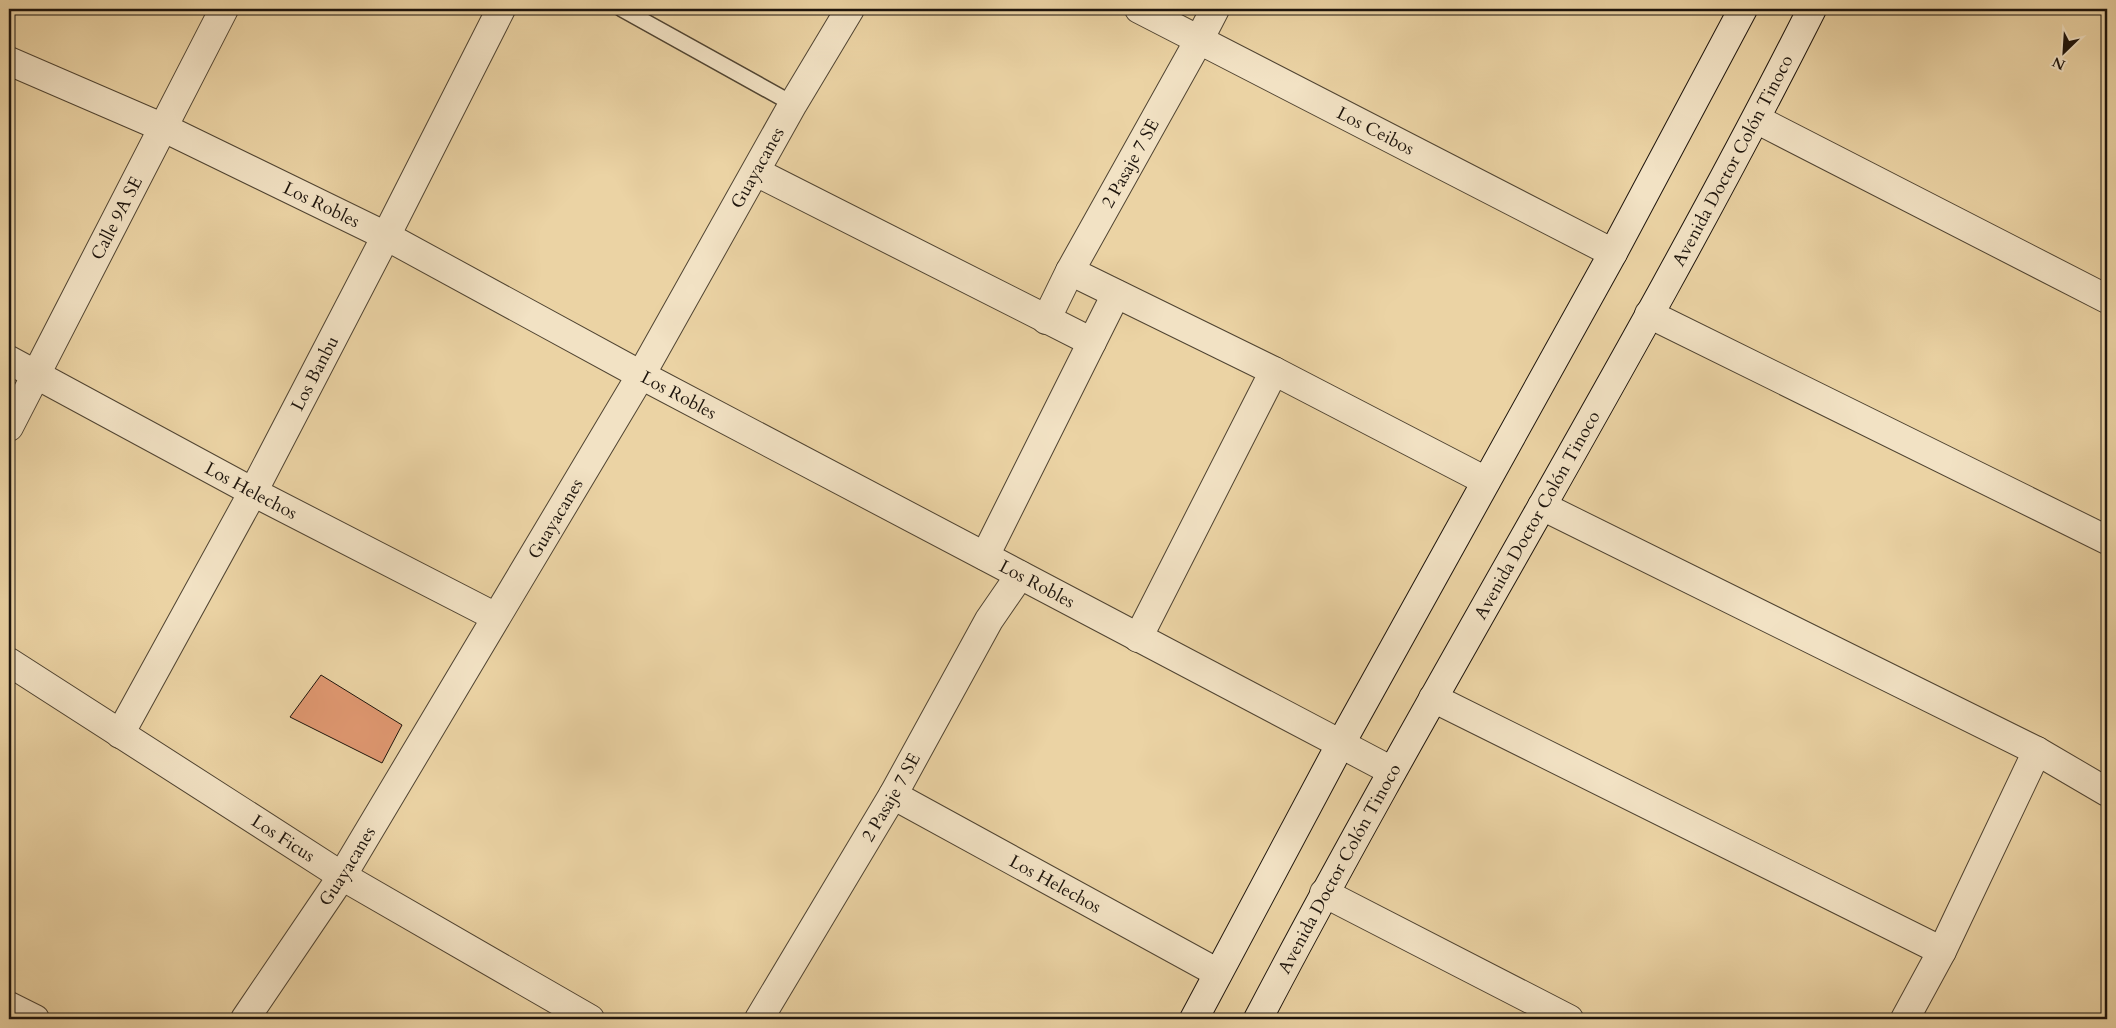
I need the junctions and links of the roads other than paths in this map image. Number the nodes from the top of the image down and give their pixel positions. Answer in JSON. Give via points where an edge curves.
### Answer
{"nodes":[{"id":1,"x":224,"y":9,"type":"edge"},
{"id":2,"x":501,"y":9,"type":"edge"},
{"id":3,"x":622,"y":9,"type":"edge"},
{"id":4,"x":850,"y":9,"type":"edge"},
{"id":5,"x":1139,"y":9,"type":"edge"},
{"id":6,"x":1215,"y":9,"type":"edge"},
{"id":7,"x":1812,"y":9,"type":"edge"},
{"id":8,"x":1736,"y":11,"type":"edge"},
{"id":9,"x":1199,"y":40,"type":"junction"},
{"id":10,"x":9,"y":61,"type":"edge"},
{"id":11,"x":793,"y":104,"type":"junction"},
{"id":12,"x":1756,"y":119,"type":"junction"},
{"id":13,"x":164,"y":128,"type":"junction"},
{"id":14,"x":756,"y":172,"type":"junction"},
{"id":15,"x":386,"y":236,"type":"junction"},
{"id":16,"x":1613,"y":253,"type":"junction"},
{"id":17,"x":1070,"y":271,"type":"junction"},
{"id":18,"x":1116,"y":294,"type":"junction"},
{"id":19,"x":2107,"y":299,"type":"edge"},
{"id":20,"x":1648,"y":314,"type":"junction"},
{"id":21,"x":1046,"y":320,"type":"junction"},
{"id":22,"x":1092,"y":342,"type":"junction"},
{"id":23,"x":9,"y":360,"type":"edge"},
{"id":24,"x":1274,"y":372,"type":"junction"},
{"id":25,"x":37,"y":373,"type":"junction"},
{"id":26,"x":641,"y":375,"type":"junction"},
{"id":27,"x":9,"y":427,"type":"edge"},
{"id":28,"x":1486,"y":481,"type":"junction"},
{"id":29,"x":253,"y":492,"type":"junction"},
{"id":30,"x":1542,"y":506,"type":"junction"},
{"id":31,"x":2107,"y":540,"type":"edge"},
{"id":32,"x":984,"y":556,"type":"junction"},
{"id":33,"x":1020,"y":575,"type":"junction"},
{"id":34,"x":496,"y":617,"type":"junction"},
{"id":35,"x":1138,"y":638,"type":"junction"},
{"id":36,"x":9,"y":662,"type":"edge"},
{"id":37,"x":1433,"y":698,"type":"junction"},
{"id":38,"x":120,"y":734,"type":"junction"},
{"id":39,"x":1340,"y":745,"type":"junction"},
{"id":40,"x":2038,"y":751,"type":"junction"},
{"id":41,"x":1392,"y":771,"type":"junction"},
{"id":42,"x":2107,"y":792,"type":"edge"},
{"id":43,"x":893,"y":795,"type":"junction"},
{"id":44,"x":342,"y":876,"type":"junction"},
{"id":45,"x":1324,"y":892,"type":"junction"},
{"id":46,"x":1942,"y":951,"type":"junction"},
{"id":47,"x":1218,"y":973,"type":"junction"},
{"id":48,"x":9,"y":1006,"type":"edge"},
{"id":49,"x":35,"y":1019,"type":"edge"},
{"id":50,"x":245,"y":1019,"type":"edge"},
{"id":51,"x":590,"y":1019,"type":"edge"},
{"id":52,"x":759,"y":1019,"type":"edge"},
{"id":53,"x":1194,"y":1019,"type":"edge"},
{"id":54,"x":1258,"y":1019,"type":"edge"},
{"id":55,"x":1569,"y":1019,"type":"edge"},
{"id":56,"x":1906,"y":1019,"type":"edge"}],
"edges":[{"from":1,"to":13,"type":"street","name":"Calle 9A SE"},
{"from":2,"to":15,"type":"street","name":"Los Banbu"},
{"from":3,"to":11,"type":"lane"},
{"from":4,"to":11,"type":"street","name":"Guayacanes"},
{"from":5,"to":9,"type":"street","name":"Los Ceibos"},
{"from":6,"to":9,"type":"street","name":"2 Pasaje 7 SE"},
{"from":7,"to":12,"type":"street","name":"Avenida Doctor Colón Tinoco"},
{"from":8,"to":16,"type":"street"},
{"from":9,"to":16,"type":"street","name":"Los Ceibos"},
{"from":9,"to":17,"type":"street","name":"2 Pasaje 7 SE"},
{"from":10,"to":13,"type":"street","name":"Los Robles"},
{"from":11,"to":14,"type":"street","name":"Guayacanes"},
{"from":12,"to":19,"type":"street"},
{"from":12,"to":20,"type":"street","name":"Avenida Doctor Colón Tinoco"},
{"from":13,"to":15,"type":"street","name":"Los Robles"},
{"from":13,"to":25,"type":"street","name":"Calle 9A SE"},
{"from":14,"to":21,"type":"street"},
{"from":14,"to":26,"type":"street","name":"Guayacanes"},
{"from":15,"to":26,"type":"street","name":"Los Robles"},
{"from":15,"to":29,"type":"street","name":"Los Banbu"},
{"from":16,"to":28,"type":"street"},
{"from":17,"to":18,"type":"street"},
{"from":17,"to":21,"type":"street","name":"2 Pasaje 7 SE"},
{"from":18,"to":22,"type":"street"},
{"from":18,"to":24,"type":"street"},
{"from":20,"to":30,"type":"street","name":"Avenida Doctor Colón Tinoco"},
{"from":20,"to":31,"type":"street"},
{"from":21,"to":22,"type":"street"},
{"from":22,"to":32,"type":"street"},
{"from":23,"to":25,"type":"street","name":"Los Helechos"},
{"from":24,"to":28,"type":"street"},
{"from":24,"to":35,"type":"street"},
{"from":25,"to":27,"type":"street","name":"Calle 9A SE"},
{"from":25,"to":29,"type":"street","name":"Los Helechos"},
{"from":26,"to":32,"type":"street","name":"Los Robles"},
{"from":26,"to":34,"type":"street","name":"Guayacanes"},
{"from":28,"to":39,"type":"street"},
{"from":29,"to":34,"type":"street","name":"Los Helechos"},
{"from":29,"to":38,"type":"street","name":"Los Banbu"},
{"from":30,"to":37,"type":"street","name":"Avenida Doctor Colón Tinoco"},
{"from":30,"to":40,"type":"street"},
{"from":32,"to":33,"type":"street","name":"Los Robles"},
{"from":33,"to":35,"type":"street","name":"Los Robles"},
{"from":33,"to":43,"type":"street","name":"2 Pasaje 7 SE","via":[[988,620]]},
{"from":34,"to":44,"type":"street","name":"Guayacanes"},
{"from":35,"to":39,"type":"street","name":"Los Robles"},
{"from":36,"to":38,"type":"street","name":"Los Ficus"},
{"from":37,"to":41,"type":"street","name":"Avenida Doctor Colón Tinoco"},
{"from":37,"to":46,"type":"street"},
{"from":38,"to":44,"type":"street","name":"Los Ficus"},
{"from":39,"to":41,"type":"street","name":"Los Robles"},
{"from":39,"to":47,"type":"street"},
{"from":40,"to":42,"type":"street"},
{"from":40,"to":46,"type":"street"},
{"from":41,"to":45,"type":"street","name":"Avenida Doctor Colón Tinoco"},
{"from":43,"to":47,"type":"street","name":"Los Helechos"},
{"from":43,"to":52,"type":"street","name":"2 Pasaje 7 SE"},
{"from":44,"to":50,"type":"street","name":"Guayacanes"},
{"from":44,"to":51,"type":"street","name":"Los Ficus"},
{"from":45,"to":54,"type":"street","name":"Avenida Doctor Colón Tinoco"},
{"from":45,"to":55,"type":"street"},
{"from":46,"to":56,"type":"street"},
{"from":47,"to":53,"type":"street"},
{"from":48,"to":49,"type":"street"}]}
